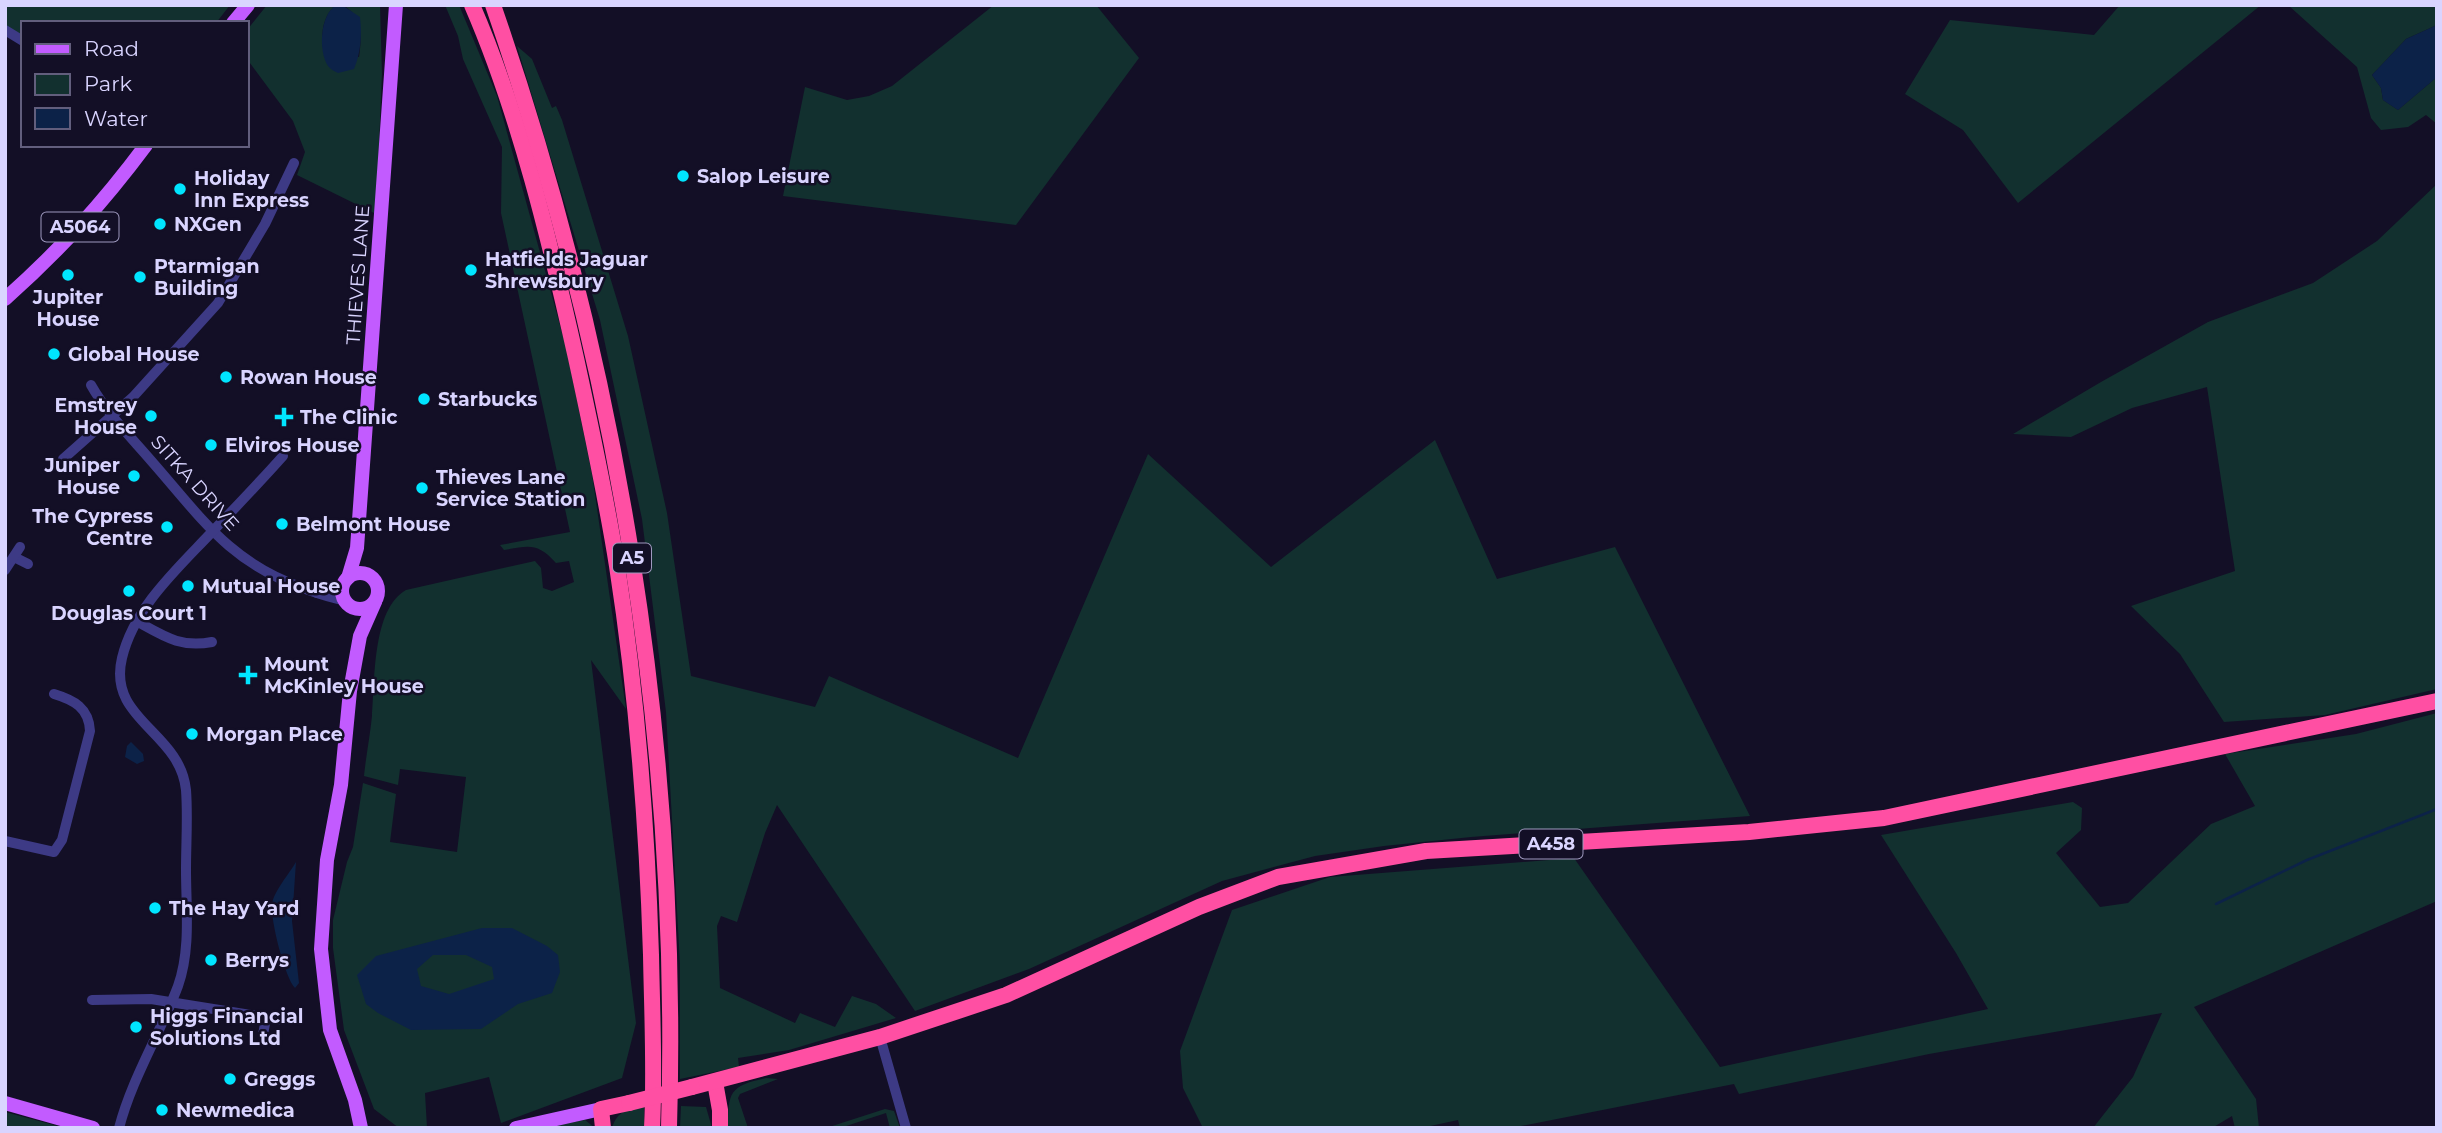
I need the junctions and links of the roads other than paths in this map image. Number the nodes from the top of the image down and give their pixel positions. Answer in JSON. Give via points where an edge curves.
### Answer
{"nodes":[{"id":1,"x":248,"y":5,"type":"edge"},
{"id":2,"x":396,"y":5,"type":"edge"},
{"id":3,"x":472,"y":5,"type":"edge"},
{"id":4,"x":493,"y":5,"type":"edge"},
{"id":5,"x":235,"y":21,"type":"edge"},
{"id":6,"x":5,"y":30,"type":"edge"},
{"id":7,"x":21,"y":40,"type":"edge"},
{"id":8,"x":144,"y":147,"type":"edge"},
{"id":9,"x":294,"y":163,"type":"dead end"},
{"id":10,"x":5,"y":299,"type":"edge"},
{"id":11,"x":91,"y":385,"type":"dead end"},
{"id":12,"x":111,"y":416,"type":"junction"},
{"id":13,"x":283,"y":456,"type":"dead end"},
{"id":14,"x":63,"y":459,"type":"dead end"},
{"id":15,"x":212,"y":532,"type":"junction"},
{"id":16,"x":357,"y":548,"type":"junction"},
{"id":17,"x":28,"y":564,"type":"dead end"},
{"id":18,"x":5,"y":570,"type":"edge"},
{"id":19,"x":369,"y":575,"type":"junction"},
{"id":20,"x":347,"y":594,"type":"junction"},
{"id":21,"x":374,"y":602,"type":"junction"},
{"id":22,"x":138,"y":622,"type":"junction"},
{"id":23,"x":360,"y":636,"type":"junction"},
{"id":24,"x":212,"y":642,"type":"dead end"},
{"id":25,"x":60,"y":700,"type":"dead end"},
{"id":26,"x":2437,"y":701,"type":"edge"},
{"id":27,"x":5,"y":841,"type":"edge"},
{"id":28,"x":92,"y":1000,"type":"dead end"},
{"id":29,"x":172,"y":1002,"type":"junction"},
{"id":30,"x":265,"y":1018,"type":"junction"},
{"id":31,"x":282,"y":1020,"type":"dead end"},
{"id":32,"x":263,"y":1035,"type":"dead end"},
{"id":33,"x":880,"y":1037,"type":"junction"},
{"id":34,"x":715,"y":1082,"type":"junction"},
{"id":35,"x":5,"y":1103,"type":"edge"},
{"id":36,"x":601,"y":1109,"type":"junction"},
{"id":37,"x":93,"y":1128,"type":"edge"},
{"id":38,"x":119,"y":1128,"type":"edge"},
{"id":39,"x":361,"y":1128,"type":"edge"},
{"id":40,"x":516,"y":1128,"type":"edge"},
{"id":41,"x":603,"y":1128,"type":"edge"},
{"id":42,"x":652,"y":1128,"type":"edge"},
{"id":43,"x":670,"y":1128,"type":"edge"},
{"id":44,"x":720,"y":1128,"type":"edge"},
{"id":45,"x":906,"y":1128,"type":"edge"}],
"edges":[{"from":1,"to":5,"type":"main road"},
{"from":2,"to":16,"type":"main road","name":"THIEVES LANE"},
{"from":3,"to":42,"type":"highway","number":"A5","via":[[498,71],[537,199],[574,349],[617,565],[644,799],[654,1066]]},
{"from":4,"to":43,"type":"highway","number":"A5","via":[[548,174],[581,300],[633,564],[651,693],[668,899]]},
{"from":6,"to":7,"type":"street"},
{"from":8,"to":10,"type":"main road","number":"A5064","via":[[66,243]]},
{"from":9,"to":12,"type":"street","via":[[218,303]]},
{"from":11,"to":12,"type":"street","name":"SITKA DRIVE"},
{"from":12,"to":14,"type":"street"},
{"from":12,"to":15,"type":"street","name":"SITKA DRIVE"},
{"from":13,"to":15,"type":"street"},
{"from":15,"to":20,"type":"street","name":"SITKA DRIVE","via":[[257,568],[329,598]]},
{"from":15,"to":22,"type":"street","via":[[162,586]]},
{"from":16,"to":19,"type":"main road"},
{"from":16,"to":20,"type":"main road","name":"THIEVES LANE"},
{"from":17,"to":18,"type":"street","via":[[17,552]]},
{"from":19,"to":20,"type":"main road","via":[[358,573]]},
{"from":19,"to":21,"type":"main road","via":[[378,587]]},
{"from":20,"to":21,"type":"main road","via":[[362,609]]},
{"from":20,"to":23,"type":"main road"},
{"from":21,"to":23,"type":"main road"},
{"from":22,"to":24,"type":"street","via":[[178,643]]},
{"from":22,"to":29,"type":"street","via":[[122,656],[124,695],[130,709],[178,760],[186,789],[186,939]]},
{"from":23,"to":39,"type":"main road","via":[[327,860],[321,949],[330,1030]]},
{"from":25,"to":27,"type":"street","via":[[75,702],[85,712],[90,731],[59,848],[48,852]]},
{"from":26,"to":33,"type":"highway","number":"A458","via":[[1884,818],[1749,832],[1426,851],[1278,877],[1199,907],[1006,995]]},
{"from":28,"to":29,"type":"street"},
{"from":29,"to":30,"type":"street"},
{"from":29,"to":38,"type":"street","via":[[125,1103]]},
{"from":30,"to":31,"type":"street"},
{"from":30,"to":32,"type":"street"},
{"from":33,"to":34,"type":"highway","number":"A458"},
{"from":33,"to":45,"type":"street"},
{"from":34,"to":36,"type":"highway","number":"A458","bridge":true},
{"from":34,"to":44,"type":"highway"},
{"from":35,"to":37,"type":"main road"},
{"from":36,"to":40,"type":"main road","number":"A458"},
{"from":36,"to":41,"type":"highway"}]}
